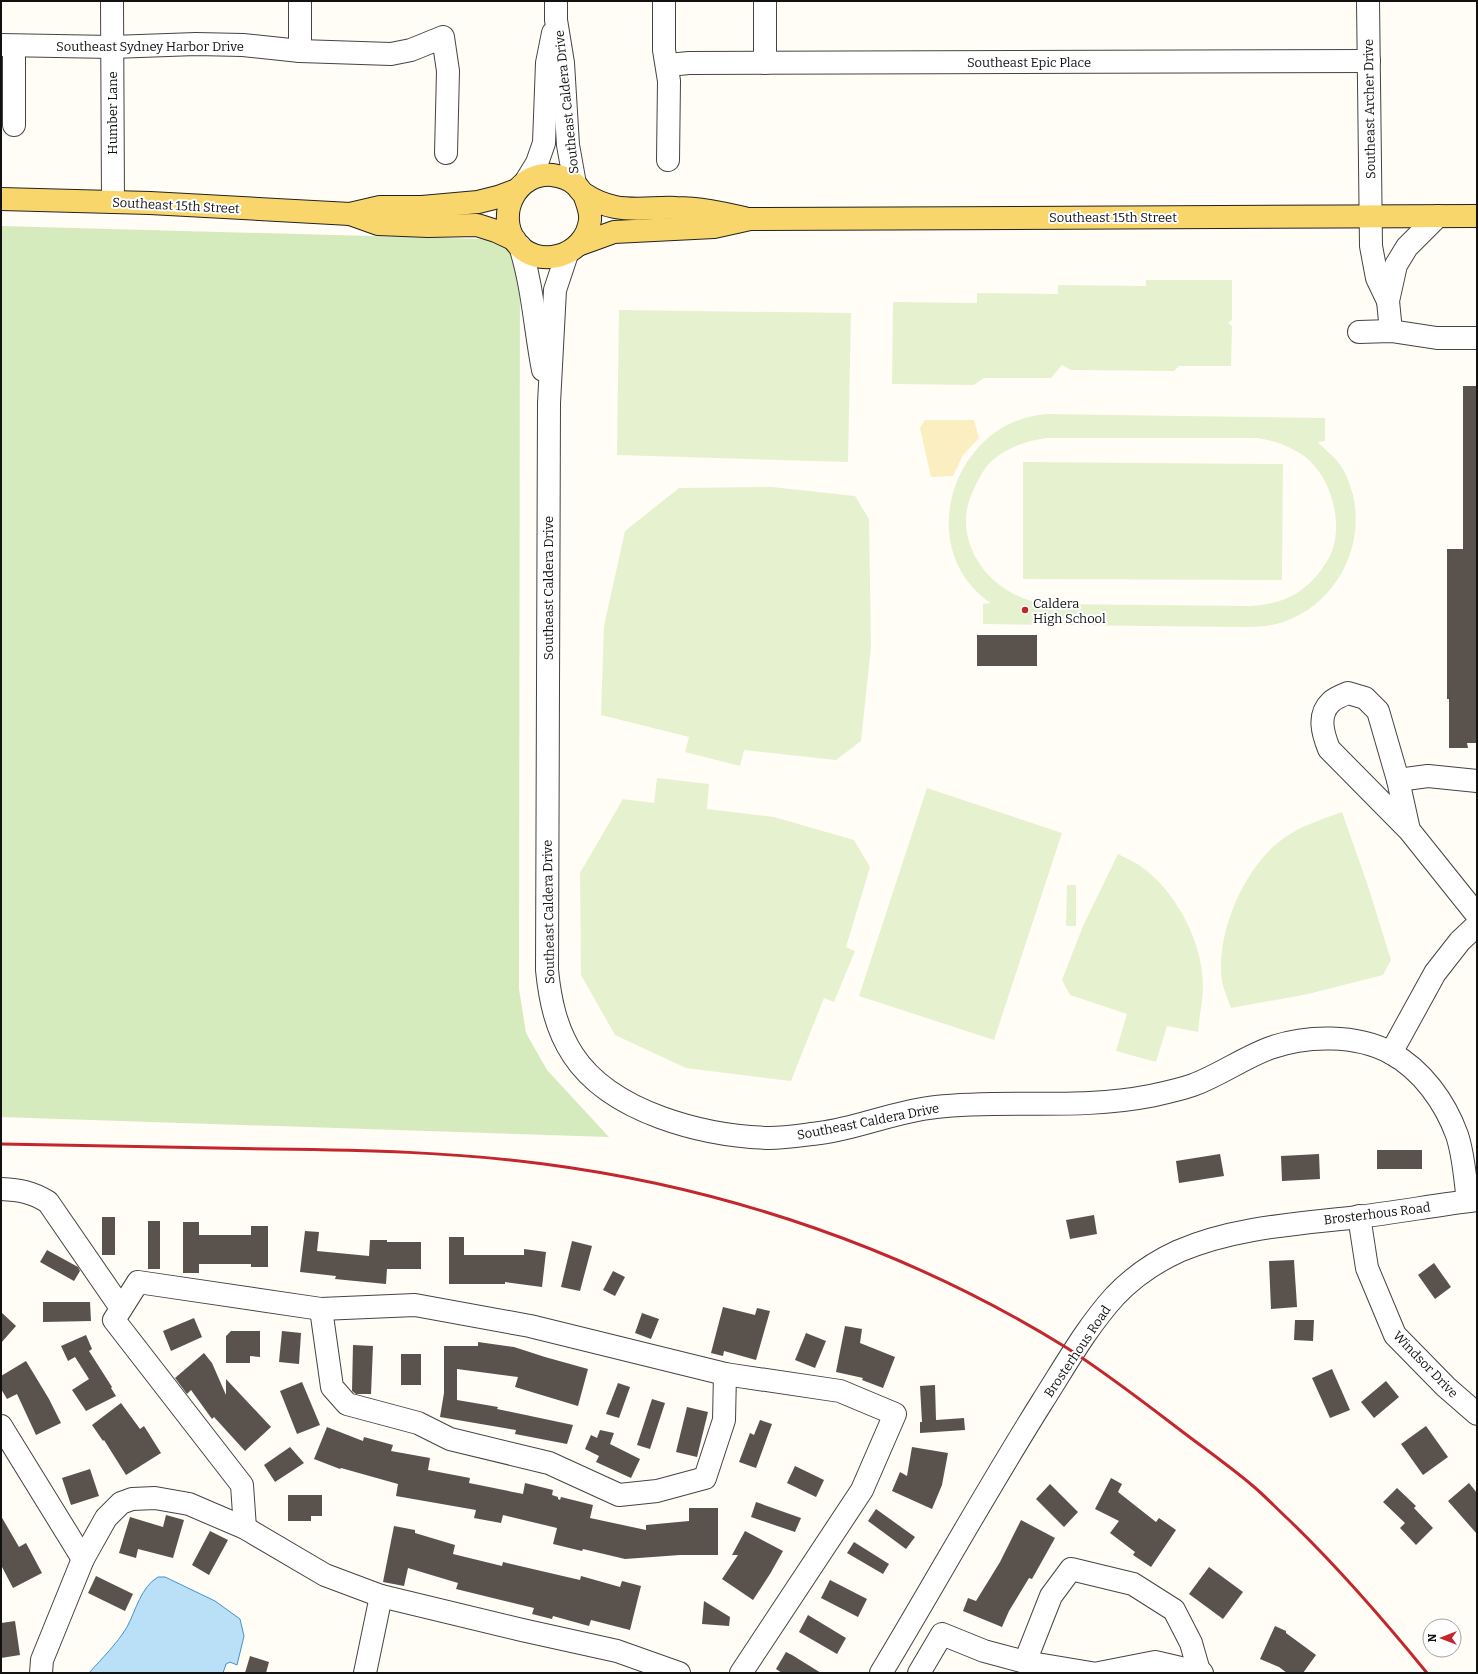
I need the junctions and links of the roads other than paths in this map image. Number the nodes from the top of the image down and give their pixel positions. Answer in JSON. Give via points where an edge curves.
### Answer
{"nodes":[{"id":1,"x":112,"y":1,"type":"edge"},
{"id":2,"x":300,"y":1,"type":"edge"},
{"id":3,"x":664,"y":1,"type":"edge"},
{"id":4,"x":765,"y":1,"type":"edge"},
{"id":5,"x":1368,"y":1,"type":"edge"},
{"id":6,"x":556,"y":10,"type":"edge"},
{"id":7,"x":8,"y":45,"type":"edge"},
{"id":8,"x":112,"y":46,"type":"junction"},
{"id":9,"x":300,"y":51,"type":"junction"},
{"id":10,"x":1369,"y":62,"type":"junction"},
{"id":11,"x":765,"y":63,"type":"junction"},
{"id":12,"x":668,"y":65,"type":"junction"},
{"id":13,"x":14,"y":125,"type":"dead end"},
{"id":14,"x":446,"y":153,"type":"dead end"},
{"id":15,"x":668,"y":160,"type":"dead end"},
{"id":16,"x":521,"y":185,"type":"junction"},
{"id":17,"x":579,"y":189,"type":"junction"},
{"id":18,"x":1,"y":199,"type":"edge"},
{"id":19,"x":113,"y":202,"type":"junction"},
{"id":20,"x":350,"y":214,"type":"junction"},
{"id":21,"x":1371,"y":216,"type":"junction"},
{"id":22,"x":1438,"y":216,"type":"junction"},
{"id":23,"x":1477,"y":216,"type":"edge"},
{"id":24,"x":750,"y":219,"type":"junction"},
{"id":25,"x":517,"y":243,"type":"junction"},
{"id":26,"x":573,"y":249,"type":"junction"},
{"id":27,"x":1388,"y":301,"type":"junction"},
{"id":28,"x":1390,"y":331,"type":"junction"},
{"id":29,"x":1358,"y":332,"type":"dead end"},
{"id":30,"x":1477,"y":338,"type":"edge"},
{"id":31,"x":549,"y":403,"type":"junction"},
{"id":32,"x":1398,"y":780,"type":"junction"},
{"id":33,"x":1477,"y":781,"type":"edge"},
{"id":34,"x":1409,"y":830,"type":"junction"},
{"id":35,"x":1477,"y":915,"type":"edge"},
{"id":36,"x":1477,"y":925,"type":"edge"},
{"id":37,"x":1390,"y":1053,"type":"junction"},
{"id":38,"x":1,"y":1189,"type":"edge"},
{"id":39,"x":1473,"y":1201,"type":"edge"},
{"id":40,"x":1359,"y":1216,"type":"junction"},
{"id":41,"x":121,"y":1308,"type":"junction"},
{"id":42,"x":321,"y":1309,"type":"junction"},
{"id":43,"x":725,"y":1374,"type":"junction"},
{"id":44,"x":1477,"y":1414,"type":"edge"},
{"id":45,"x":1,"y":1426,"type":"edge"},
{"id":46,"x":245,"y":1528,"type":"junction"},
{"id":47,"x":83,"y":1559,"type":"junction"},
{"id":48,"x":381,"y":1596,"type":"junction"},
{"id":49,"x":1025,"y":1662,"type":"junction"},
{"id":50,"x":1059,"y":1670,"type":"edge"},
{"id":51,"x":1200,"y":1672,"type":"edge"},
{"id":52,"x":41,"y":1673,"type":"edge"},
{"id":53,"x":365,"y":1673,"type":"edge"},
{"id":54,"x":680,"y":1673,"type":"edge"},
{"id":55,"x":741,"y":1673,"type":"edge"},
{"id":56,"x":881,"y":1673,"type":"edge"},
{"id":57,"x":919,"y":1673,"type":"edge"},
{"id":58,"x":1091,"y":1673,"type":"edge"},
{"id":59,"x":1100,"y":1673,"type":"edge"}],
"edges":[{"from":1,"to":8,"type":"street","name":"Humber Lane"},
{"from":2,"to":9,"type":"street"},
{"from":3,"to":12,"type":"street","via":[[664,50]]},
{"from":4,"to":11,"type":"street"},
{"from":5,"to":10,"type":"street","name":"Southeast Archer Drive"},
{"from":6,"to":16,"type":"street","name":"Southeast Caldera Drive","via":[[547,63],[544,143],[537,163]]},
{"from":6,"to":17,"type":"street","name":"Southeast Caldera Drive","via":[[563,63],[568,145]]},
{"from":7,"to":8,"type":"street","name":"Southeast Sydney Harbor Drive"},
{"from":7,"to":13,"type":"street"},
{"from":8,"to":9,"type":"street","name":"Southeast Sydney Harbor Drive","via":[[243,45]]},
{"from":8,"to":19,"type":"street","name":"Humber Lane"},
{"from":9,"to":14,"type":"street","name":"Southeast Sydney Harbor Drive","via":[[391,54],[411,50],[443,37],[448,71]]},
{"from":10,"to":11,"type":"street","name":"Southeast Epic Place"},
{"from":10,"to":21,"type":"street","name":"Southeast Archer Drive"},
{"from":11,"to":12,"type":"street","name":"Southeast Epic Place"},
{"from":12,"to":15,"type":"street"},
{"from":16,"to":17,"type":"main road","via":[[538,176],[551,175],[564,178]]},
{"from":16,"to":20,"type":"main road","name":"Southeast 15th Street","via":[[498,197],[478,202],[443,206],[380,207]]},
{"from":16,"to":25,"type":"main road","via":[[510,201],[507,214],[509,228]]},
{"from":17,"to":24,"type":"main road","name":"Southeast 15th Street","via":[[600,202],[615,207],[707,210]]},
{"from":17,"to":26,"type":"main road","via":[[589,207],[590,220],[586,234]]},
{"from":18,"to":19,"type":"main road","name":"Southeast 15th Street"},
{"from":19,"to":20,"type":"main road","name":"Southeast 15th Street"},
{"from":20,"to":25,"type":"main road","name":"Southeast 15th Street","via":[[378,224],[477,225],[496,231]]},
{"from":21,"to":22,"type":"main road","name":"Southeast 15th Street"},
{"from":21,"to":24,"type":"main road","name":"Southeast 15th Street"},
{"from":21,"to":27,"type":"street","name":"Southeast Archer Drive","via":[[1371,246],[1377,278]]},
{"from":22,"to":23,"type":"main road","name":"Southeast 15th Street"},
{"from":22,"to":27,"type":"street","via":[[1400,256]]},
{"from":24,"to":26,"type":"main road","name":"Southeast 15th Street","via":[[714,227],[614,232]]},
{"from":25,"to":26,"type":"main road","via":[[530,254],[542,257],[555,257]]},
{"from":25,"to":31,"type":"street","name":"Southeast Caldera Drive","via":[[531,290]]},
{"from":26,"to":31,"type":"street","name":"Southeast Caldera Drive","via":[[555,290]]},
{"from":27,"to":28,"type":"street"},
{"from":28,"to":29,"type":"street"},
{"from":28,"to":30,"type":"street","via":[[1437,338]]},
{"from":31,"to":37,"type":"street","name":"Southeast Caldera Drive","via":[[547,970],[550,1001],[572,1054],[587,1073],[606,1089],[636,1106],[693,1128],[721,1134],[773,1138],[824,1133],[932,1107],[966,1104],[1094,1103],[1150,1096],[1194,1084],[1270,1048],[1300,1040],[1347,1040]]},
{"from":32,"to":33,"type":"street","via":[[1428,776]]},
{"from":32,"to":34,"type":"street"},
{"from":32,"to":34,"type":"street","via":[[1378,711],[1365,698],[1348,693],[1331,702],[1323,715],[1323,734],[1329,749]]},
{"from":34,"to":35,"type":"street"},
{"from":36,"to":37,"type":"street","via":[[1460,940],[1435,973]]},
{"from":37,"to":39,"type":"street","name":"Southeast Caldera Drive","via":[[1432,1087],[1446,1110],[1462,1153]]},
{"from":38,"to":41,"type":"street","via":[[35,1194],[48,1202]]},
{"from":39,"to":40,"type":"street","name":"Brosterhous Road"},
{"from":40,"to":44,"type":"street","name":"Windsor Drive","via":[[1368,1268],[1395,1335],[1446,1387]]},
{"from":40,"to":56,"type":"street","name":"Brosterhous Road","via":[[1263,1228],[1210,1240],[1178,1251],[1126,1286],[1089,1330],[1007,1457]]},
{"from":41,"to":42,"type":"street","via":[[138,1282]]},
{"from":41,"to":46,"type":"street","via":[[114,1320],[242,1485]]},
{"from":42,"to":43,"type":"street","via":[[415,1305],[530,1326]]},
{"from":42,"to":43,"type":"street","via":[[332,1387],[347,1404],[418,1423],[450,1439],[549,1463],[619,1495],[657,1490],[705,1478],[724,1420]]},
{"from":43,"to":55,"type":"street","via":[[840,1391],[895,1414],[862,1490]]},
{"from":45,"to":47,"type":"street"},
{"from":46,"to":47,"type":"street","via":[[189,1504],[155,1498],[132,1499],[120,1503],[106,1518]]},
{"from":46,"to":48,"type":"street","via":[[325,1575]]},
{"from":47,"to":52,"type":"street","via":[[42,1660]]},
{"from":48,"to":53,"type":"street"},
{"from":48,"to":54,"type":"street","via":[[617,1651]]},
{"from":49,"to":50,"type":"street"},
{"from":49,"to":51,"type":"street","via":[[1051,1596],[1071,1569],[1133,1584],[1174,1610],[1191,1643]]},
{"from":49,"to":57,"type":"street","via":[[984,1651],[942,1634]]},
{"from":50,"to":58,"type":"street"},
{"from":51,"to":59,"type":"street","via":[[1155,1662]]}]}
